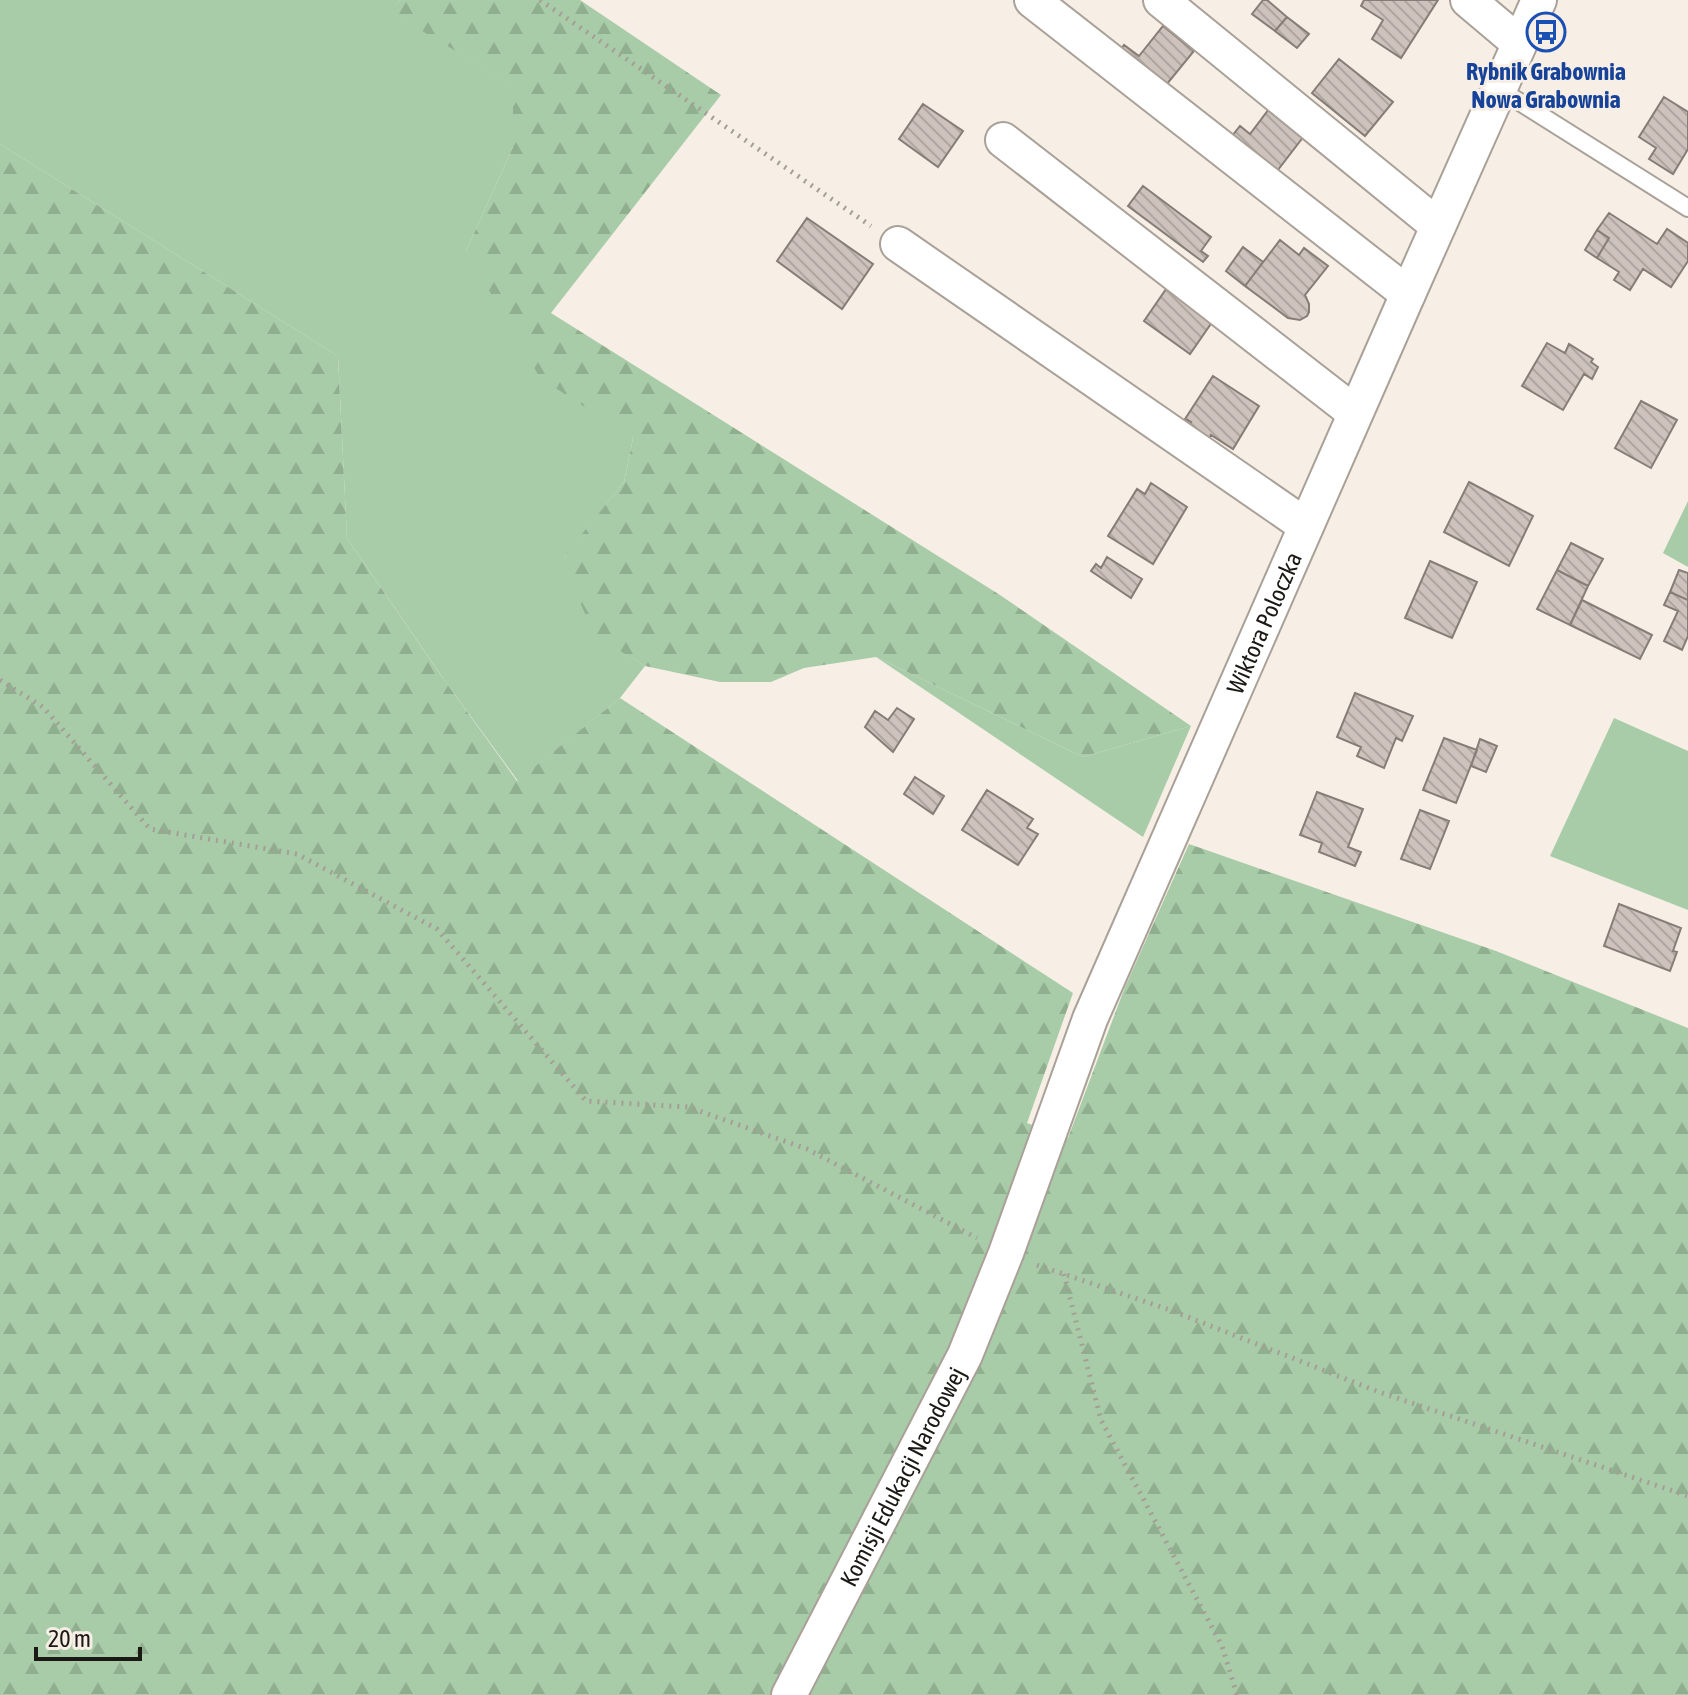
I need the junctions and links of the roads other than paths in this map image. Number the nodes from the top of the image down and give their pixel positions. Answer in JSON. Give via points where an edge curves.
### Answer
{"nodes":[{"id":1,"x":1032,"y":0,"type":"edge"},
{"id":2,"x":1161,"y":0,"type":"edge"},
{"id":3,"x":1468,"y":0,"type":"edge"},
{"id":4,"x":1539,"y":0,"type":"edge"},
{"id":5,"x":1519,"y":43,"type":"junction"},
{"id":6,"x":1499,"y":89,"type":"junction"},
{"id":7,"x":1003,"y":140,"type":"dead end"},
{"id":8,"x":1688,"y":208,"type":"edge"},
{"id":9,"x":1438,"y":226,"type":"junction"},
{"id":10,"x":898,"y":244,"type":"road end"},
{"id":11,"x":1408,"y":294,"type":"junction"},
{"id":12,"x":1355,"y":413,"type":"junction"},
{"id":13,"x":1306,"y":526,"type":"junction"},
{"id":14,"x":1006,"y":1253,"type":"joint"},
{"id":15,"x":789,"y":1695,"type":"edge"}],
"edges":[{"from":1,"to":11,"type":"street"},
{"from":2,"to":9,"type":"street"},
{"from":3,"to":5,"type":"street"},
{"from":4,"to":5,"type":"street","name":"Wiktora Poloczka"},
{"from":5,"to":6,"type":"street","name":"Wiktora Poloczka"},
{"from":6,"to":8,"type":"lane"},
{"from":6,"to":9,"type":"street","name":"Wiktora Poloczka"},
{"from":7,"to":12,"type":"street"},
{"from":9,"to":11,"type":"street","name":"Wiktora Poloczka"},
{"from":10,"to":13,"type":"street"},
{"from":11,"to":12,"type":"street","name":"Wiktora Poloczka"},
{"from":12,"to":13,"type":"street","name":"Wiktora Poloczka"},
{"from":13,"to":14,"type":"street","name":"Wiktora Poloczka","via":[[1090,1019]]},
{"from":14,"to":15,"type":"street","name":"Komisji Edukacji Narodowej","via":[[965,1355]]}]}
